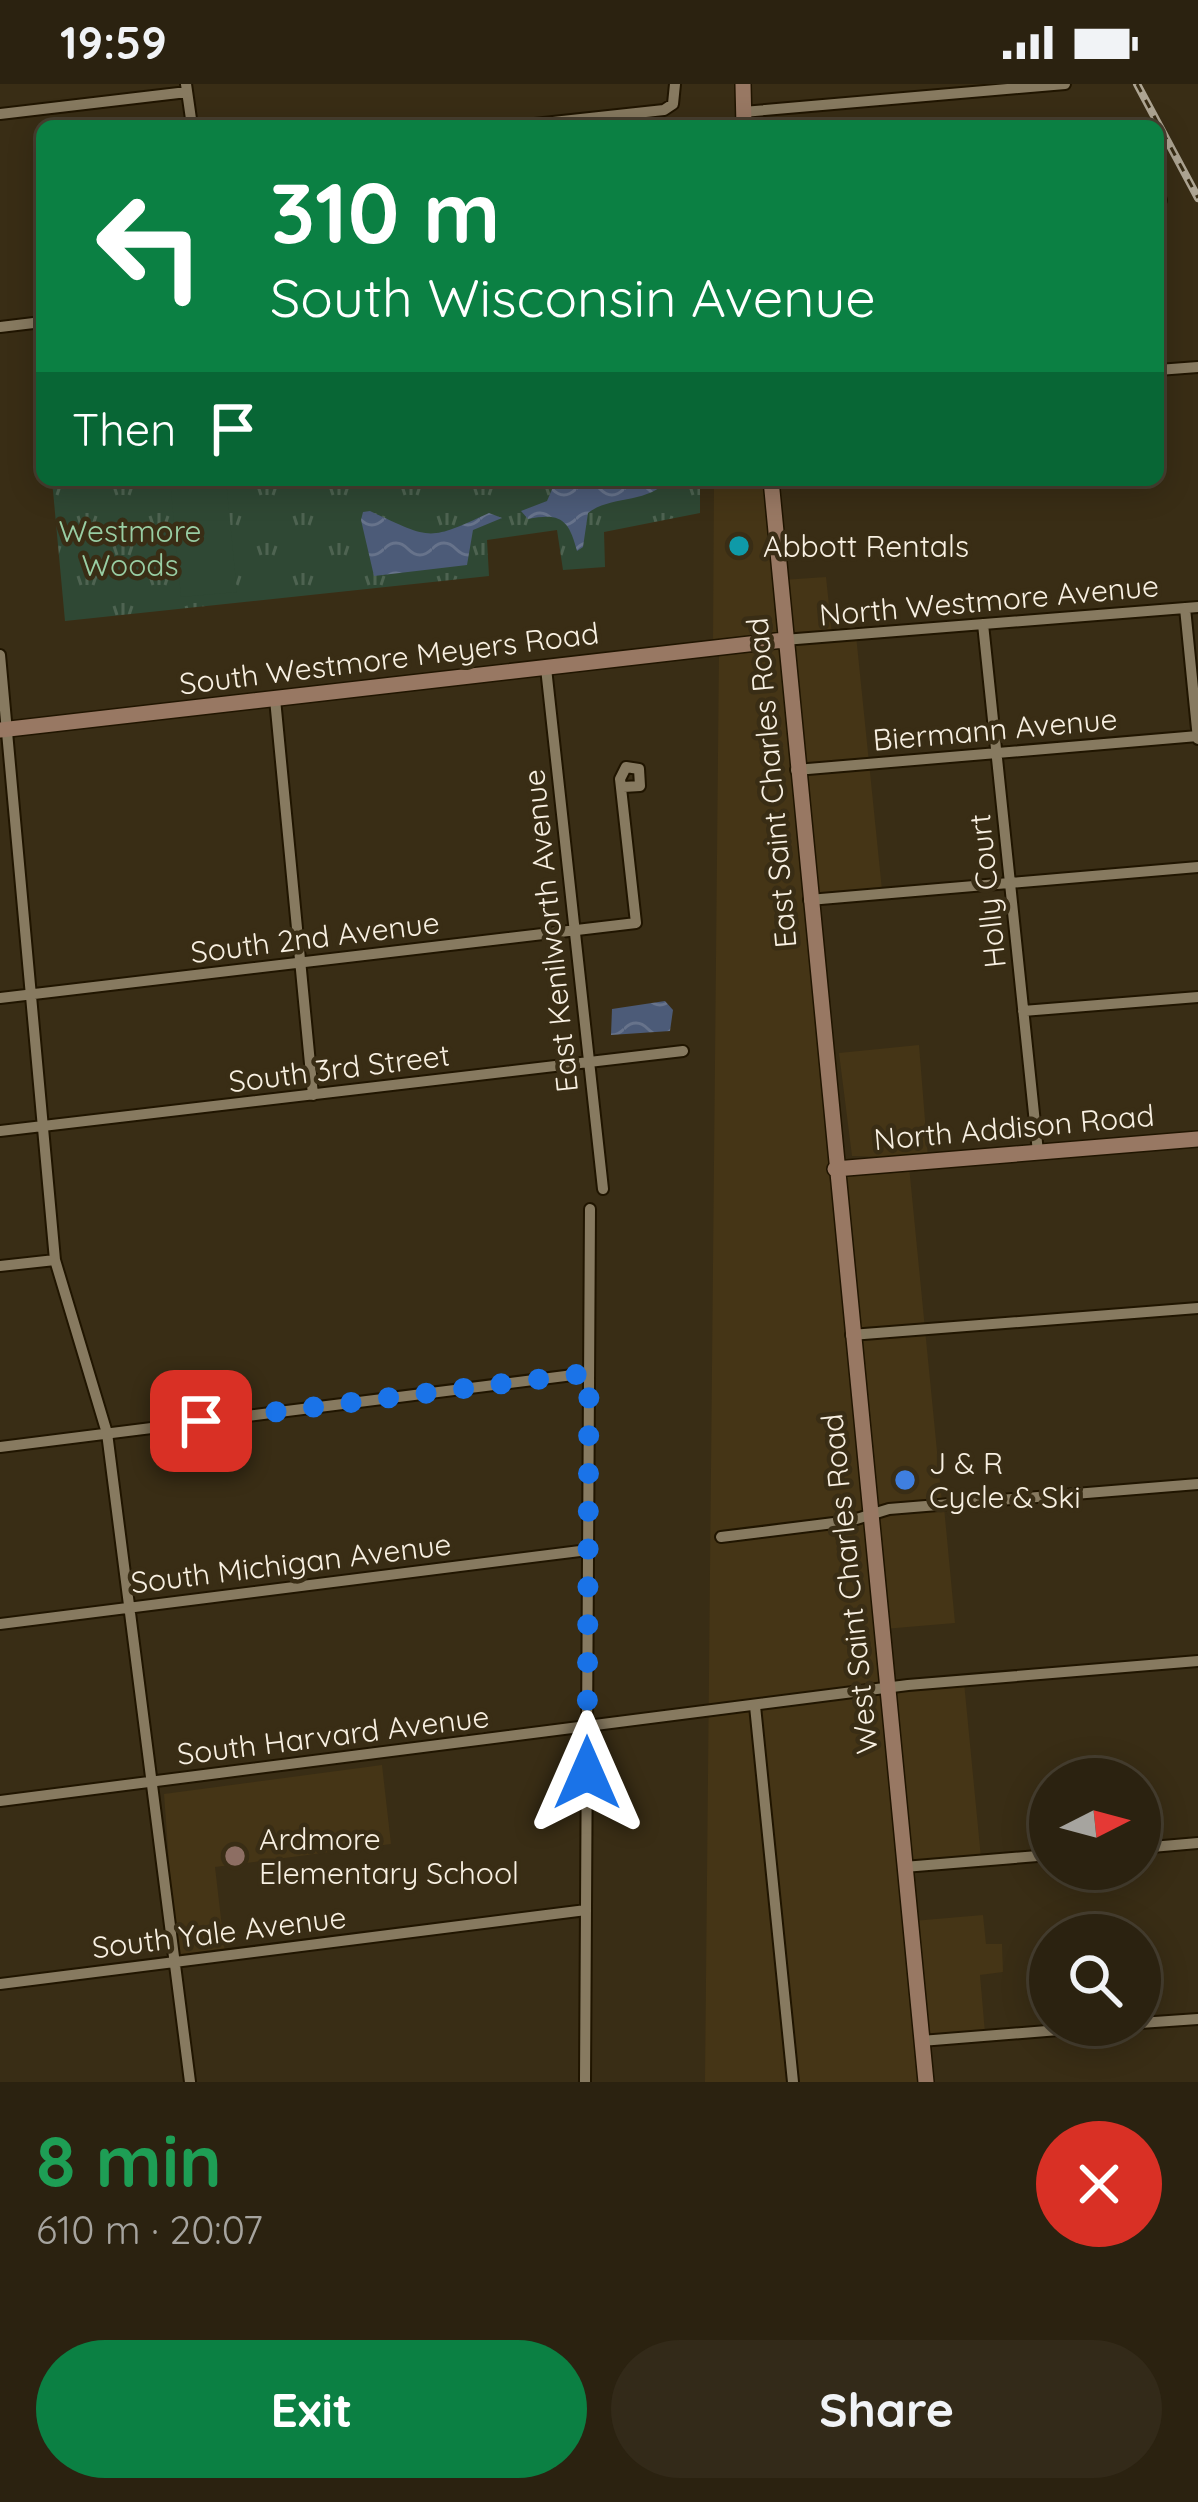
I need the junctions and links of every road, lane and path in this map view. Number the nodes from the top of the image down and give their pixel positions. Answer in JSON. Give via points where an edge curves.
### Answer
{"nodes":[{"id":1,"x":675,"y":84,"type":"edge"},
{"id":2,"x":743,"y":84,"type":"edge"},
{"id":3,"x":1065,"y":84,"type":"edge"},
{"id":4,"x":187,"y":88,"type":"edge"},
{"id":5,"x":0,"y":114,"type":"edge"},
{"id":6,"x":743,"y":119,"type":"edge"},
{"id":7,"x":191,"y":120,"type":"edge"},
{"id":8,"x":562,"y":120,"type":"edge"},
{"id":9,"x":36,"y":323,"type":"edge"},
{"id":10,"x":0,"y":327,"type":"edge"},
{"id":11,"x":1198,"y":367,"type":"edge"},
{"id":12,"x":1164,"y":370,"type":"edge"},
{"id":13,"x":771,"y":486,"type":"edge"},
{"id":14,"x":1191,"y":607,"type":"edge"},
{"id":15,"x":983,"y":624,"type":"junction"},
{"id":16,"x":784,"y":640,"type":"junction"},
{"id":17,"x":0,"y":656,"type":"edge"},
{"id":18,"x":545,"y":668,"type":"junction"},
{"id":19,"x":275,"y":699,"type":"junction"},
{"id":20,"x":4,"y":730,"type":"edge"},
{"id":21,"x":1198,"y":738,"type":"edge"},
{"id":22,"x":996,"y":753,"type":"junction"},
{"id":23,"x":796,"y":770,"type":"junction"},
{"id":24,"x":623,"y":787,"type":"dead end"},
{"id":25,"x":1198,"y":867,"type":"edge"},
{"id":26,"x":1010,"y":883,"type":"junction"},
{"id":27,"x":809,"y":899,"type":"junction"},
{"id":28,"x":573,"y":930,"type":"junction"},
{"id":29,"x":301,"y":963,"type":"junction"},
{"id":30,"x":30,"y":994,"type":"junction"},
{"id":31,"x":1198,"y":997,"type":"edge"},
{"id":32,"x":0,"y":998,"type":"edge"},
{"id":33,"x":1023,"y":1011,"type":"junction"},
{"id":34,"x":683,"y":1052,"type":"dead end"},
{"id":35,"x":586,"y":1063,"type":"junction"},
{"id":36,"x":827,"y":1081,"type":"joint"},
{"id":37,"x":314,"y":1095,"type":"junction"},
{"id":38,"x":43,"y":1126,"type":"junction"},
{"id":39,"x":0,"y":1131,"type":"edge"},
{"id":40,"x":1198,"y":1139,"type":"edge"},
{"id":41,"x":1038,"y":1152,"type":"junction"},
{"id":42,"x":835,"y":1169,"type":"junction"},
{"id":43,"x":603,"y":1189,"type":"dead end"},
{"id":44,"x":590,"y":1209,"type":"dead end"},
{"id":45,"x":56,"y":1260,"type":"junction"},
{"id":46,"x":0,"y":1266,"type":"edge"},
{"id":47,"x":1198,"y":1308,"type":"edge"},
{"id":48,"x":851,"y":1335,"type":"junction"},
{"id":49,"x":589,"y":1373,"type":"junction"},
{"id":50,"x":107,"y":1432,"type":"junction"},
{"id":51,"x":0,"y":1447,"type":"edge"},
{"id":52,"x":1198,"y":1484,"type":"edge"},
{"id":53,"x":869,"y":1515,"type":"junction"},
{"id":54,"x":721,"y":1538,"type":"dead end"},
{"id":55,"x":588,"y":1550,"type":"junction"},
{"id":56,"x":129,"y":1608,"type":"junction"},
{"id":57,"x":0,"y":1624,"type":"edge"},
{"id":58,"x":1198,"y":1661,"type":"edge"},
{"id":59,"x":886,"y":1688,"type":"junction"},
{"id":60,"x":755,"y":1706,"type":"junction"},
{"id":61,"x":587,"y":1727,"type":"junction"},
{"id":62,"x":152,"y":1782,"type":"junction"},
{"id":63,"x":0,"y":1801,"type":"edge"},
{"id":64,"x":1198,"y":1843,"type":"edge"},
{"id":65,"x":1161,"y":1846,"type":"edge"},
{"id":66,"x":1029,"y":1857,"type":"edge"},
{"id":67,"x":904,"y":1867,"type":"junction"},
{"id":68,"x":586,"y":1910,"type":"junction"},
{"id":69,"x":174,"y":1962,"type":"junction"},
{"id":70,"x":0,"y":1984,"type":"edge"},
{"id":71,"x":1198,"y":2019,"type":"edge"},
{"id":72,"x":1161,"y":2022,"type":"edge"},
{"id":73,"x":1029,"y":2032,"type":"edge"},
{"id":74,"x":921,"y":2041,"type":"junction"},
{"id":75,"x":190,"y":2082,"type":"edge"},
{"id":76,"x":585,"y":2082,"type":"edge"},
{"id":77,"x":793,"y":2082,"type":"edge"},
{"id":78,"x":926,"y":2082,"type":"edge"}],
"edges":[{"from":1,"to":8,"type":"street","via":[[671,106]]},
{"from":2,"to":6,"type":"main road"},
{"from":3,"to":6,"type":"street"},
{"from":4,"to":5,"type":"street"},
{"from":4,"to":7,"type":"street"},
{"from":9,"to":10,"type":"street"},
{"from":11,"to":12,"type":"street"},
{"from":13,"to":16,"type":"main road","name":"East Saint Charles Road"},
{"from":14,"to":15,"type":"street","name":"North Westmore Avenue"},
{"from":14,"to":21,"type":"street"},
{"from":15,"to":16,"type":"street","name":"North Westmore Avenue"},
{"from":15,"to":22,"type":"street","name":"Holly Court"},
{"from":16,"to":18,"type":"main road","name":"South Westmore Meyers Road"},
{"from":16,"to":23,"type":"main road","name":"East Saint Charles Road"},
{"from":17,"to":20,"type":"street"},
{"from":18,"to":19,"type":"main road","name":"South Westmore Meyers Road"},
{"from":18,"to":28,"type":"street","name":"East Kenilworth Avenue"},
{"from":19,"to":20,"type":"main road","name":"South Westmore Meyers Road"},
{"from":19,"to":29,"type":"street"},
{"from":20,"to":30,"type":"street"},
{"from":21,"to":22,"type":"street","name":"Biermann Avenue"},
{"from":22,"to":23,"type":"street","name":"Biermann Avenue"},
{"from":22,"to":26,"type":"street","name":"Holly Court"},
{"from":23,"to":27,"type":"main road","name":"East Saint Charles Road"},
{"from":24,"to":28,"type":"street","name":"South 2nd Avenue","via":[[636,923]]},
{"from":25,"to":26,"type":"street"},
{"from":26,"to":27,"type":"street"},
{"from":26,"to":33,"type":"street","name":"Holly Court"},
{"from":27,"to":36,"type":"main road","name":"East Saint Charles Road"},
{"from":28,"to":29,"type":"street","name":"South 2nd Avenue"},
{"from":28,"to":35,"type":"street","name":"East Kenilworth Avenue"},
{"from":29,"to":30,"type":"street","name":"South 2nd Avenue"},
{"from":29,"to":37,"type":"street"},
{"from":30,"to":32,"type":"street","name":"South 2nd Avenue"},
{"from":30,"to":38,"type":"street"},
{"from":31,"to":33,"type":"street"},
{"from":33,"to":41,"type":"street","name":"Holly Court"},
{"from":34,"to":35,"type":"street","name":"South 3rd Street"},
{"from":35,"to":37,"type":"street","name":"South 3rd Street"},
{"from":35,"to":43,"type":"street","name":"East Kenilworth Avenue"},
{"from":36,"to":42,"type":"main road","name":"West Saint Charles Road"},
{"from":37,"to":38,"type":"street","name":"South 3rd Street"},
{"from":38,"to":39,"type":"street","name":"South 3rd Street"},
{"from":38,"to":45,"type":"street"},
{"from":40,"to":41,"type":"main road","name":"North Addison Road"},
{"from":41,"to":42,"type":"main road","name":"North Addison Road"},
{"from":42,"to":48,"type":"main road","name":"West Saint Charles Road"},
{"from":44,"to":49,"type":"street"},
{"from":45,"to":46,"type":"street"},
{"from":45,"to":50,"type":"street"},
{"from":47,"to":48,"type":"street"},
{"from":48,"to":53,"type":"main road","name":"West Saint Charles Road"},
{"from":49,"to":50,"type":"street"},
{"from":49,"to":55,"type":"street"},
{"from":50,"to":51,"type":"street"},
{"from":50,"to":56,"type":"street"},
{"from":52,"to":53,"type":"street"},
{"from":53,"to":54,"type":"street"},
{"from":53,"to":59,"type":"main road","name":"West Saint Charles Road"},
{"from":55,"to":56,"type":"street","name":"South Michigan Avenue"},
{"from":55,"to":61,"type":"street"},
{"from":56,"to":57,"type":"street","name":"South Michigan Avenue"},
{"from":56,"to":62,"type":"street"},
{"from":58,"to":59,"type":"street","name":"South Harvard Avenue"},
{"from":59,"to":60,"type":"street","name":"South Harvard Avenue"},
{"from":59,"to":67,"type":"main road","name":"West Saint Charles Road"},
{"from":60,"to":61,"type":"street","name":"South Harvard Avenue"},
{"from":60,"to":77,"type":"street"},
{"from":61,"to":62,"type":"street","name":"South Harvard Avenue"},
{"from":61,"to":68,"type":"street"},
{"from":62,"to":63,"type":"street","name":"South Harvard Avenue"},
{"from":62,"to":69,"type":"street"},
{"from":64,"to":65,"type":"street"},
{"from":66,"to":67,"type":"street"},
{"from":67,"to":74,"type":"main road","name":"West Saint Charles Road"},
{"from":68,"to":69,"type":"street","name":"South Yale Avenue"},
{"from":68,"to":76,"type":"street"},
{"from":69,"to":70,"type":"street","name":"South Yale Avenue"},
{"from":69,"to":75,"type":"street"},
{"from":71,"to":72,"type":"street"},
{"from":73,"to":74,"type":"street"},
{"from":74,"to":78,"type":"main road","name":"West Saint Charles Road"}]}
